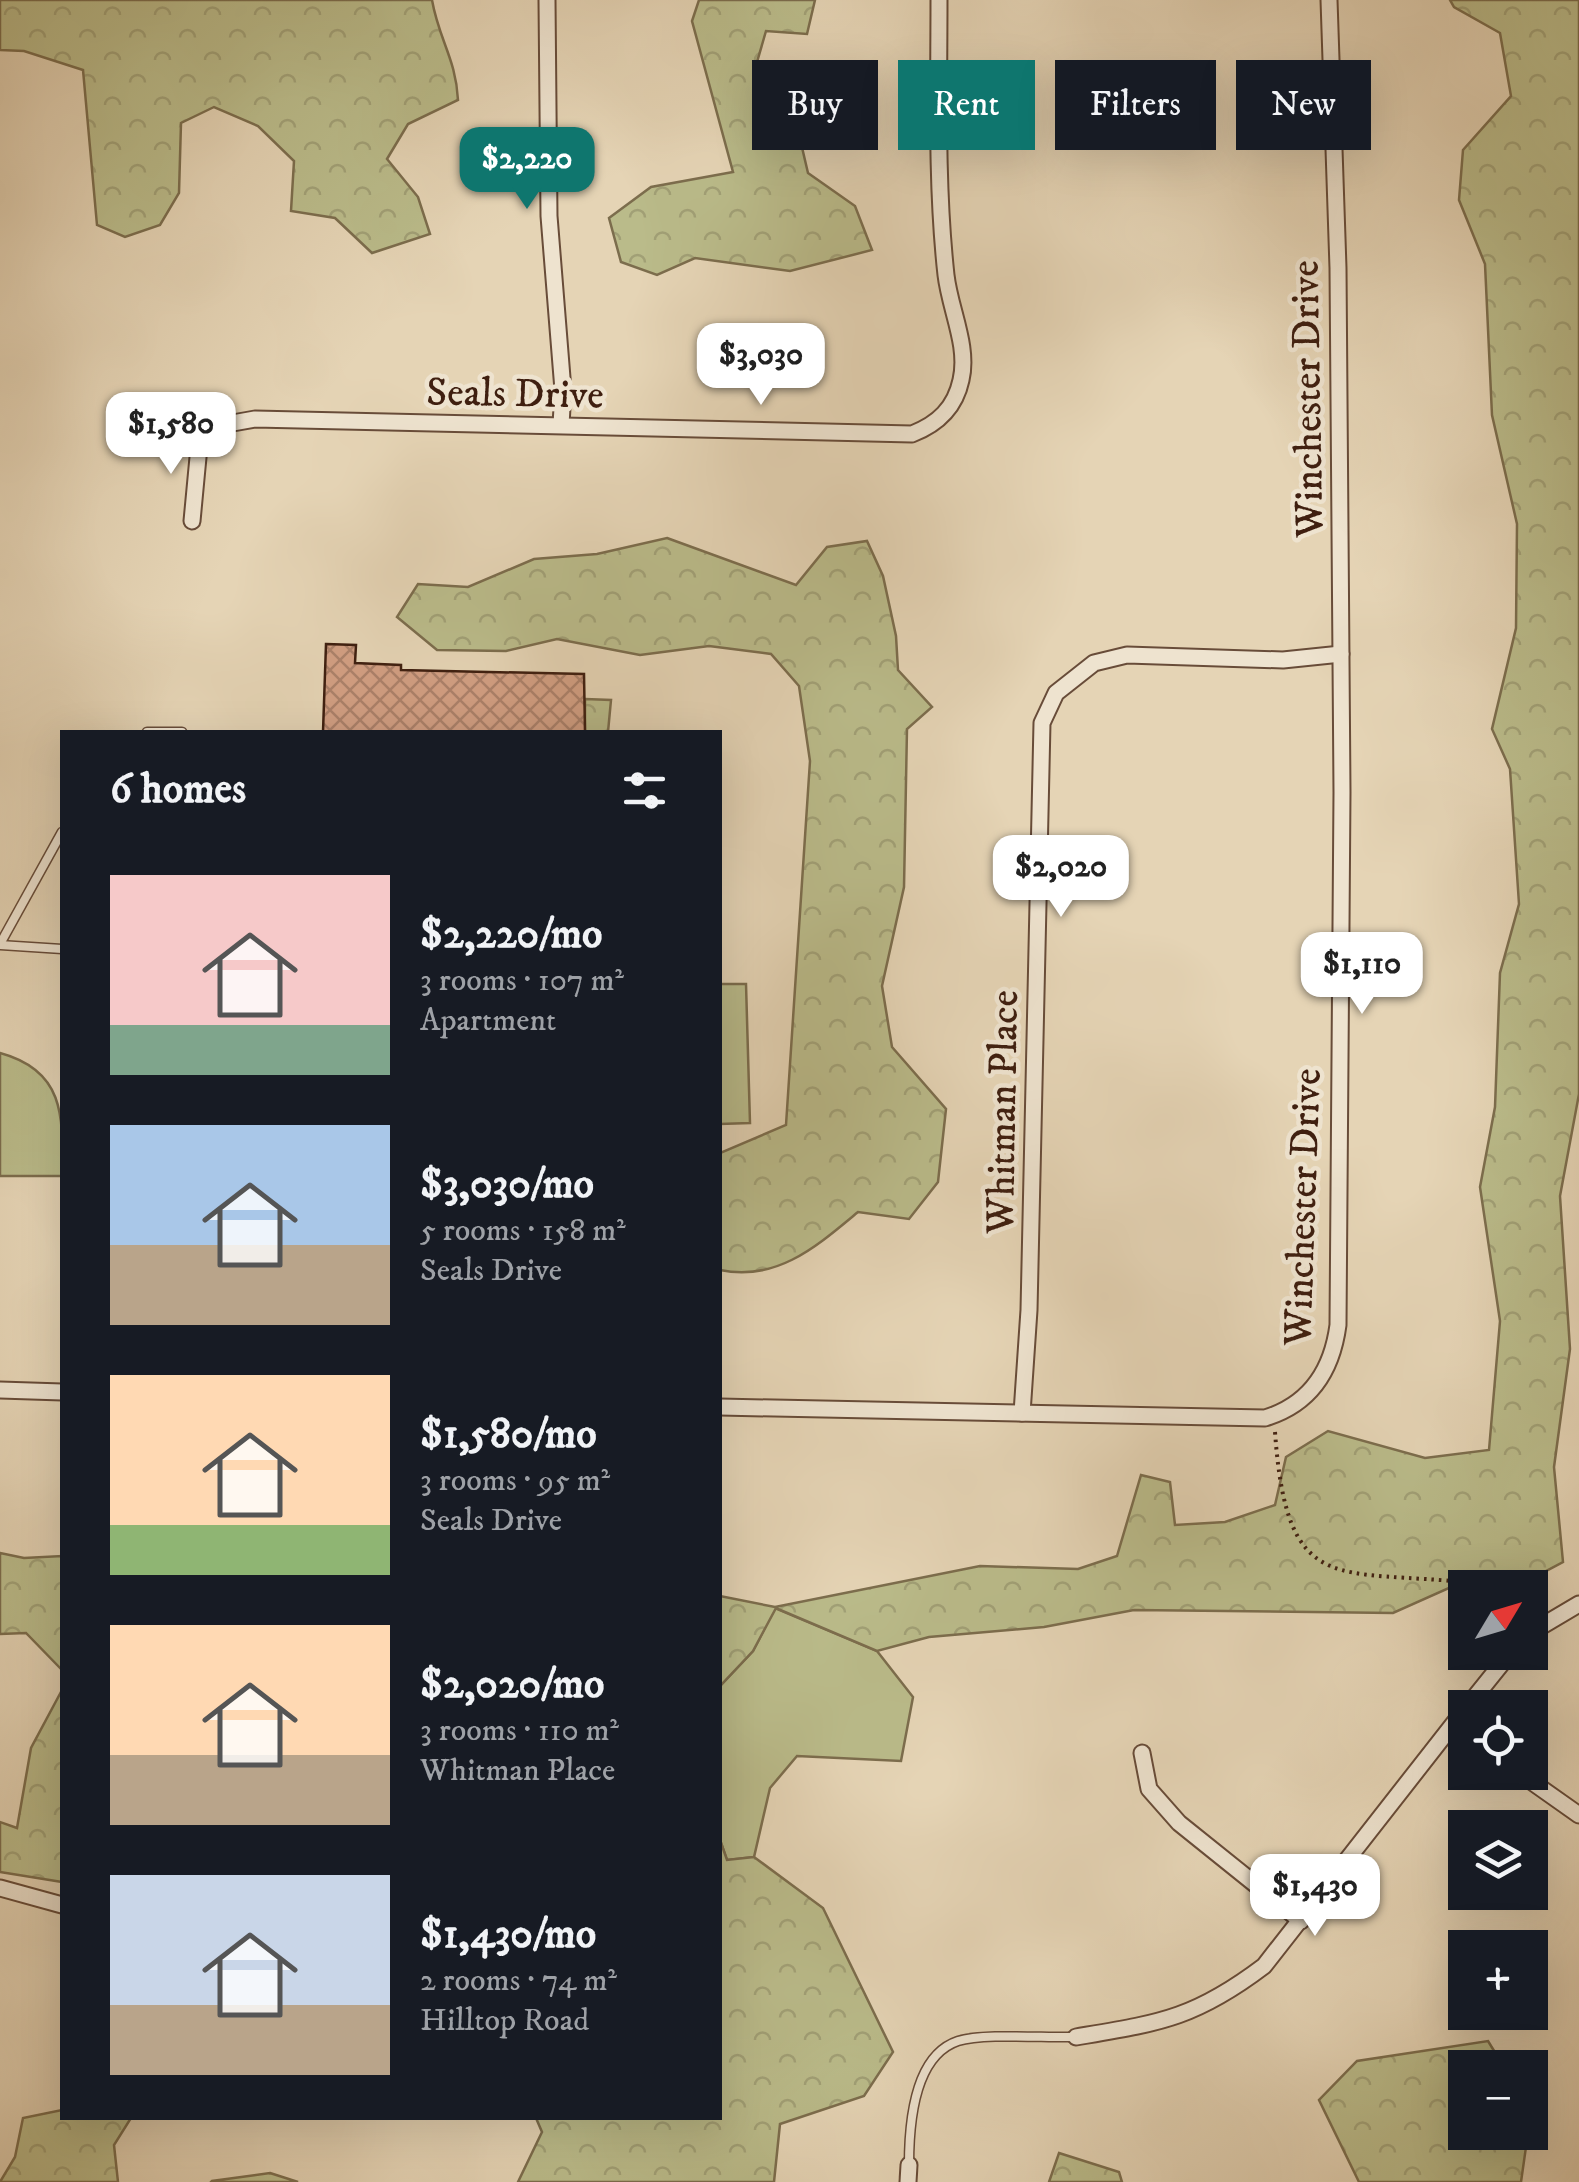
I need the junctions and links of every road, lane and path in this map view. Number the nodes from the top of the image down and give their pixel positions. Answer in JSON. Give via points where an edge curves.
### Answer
{"nodes":[{"id":1,"x":547,"y":0,"type":"edge"},
{"id":2,"x":939,"y":0,"type":"edge"},
{"id":3,"x":1329,"y":0,"type":"edge"},
{"id":4,"x":561,"y":426,"type":"junction"},
{"id":5,"x":192,"y":521,"type":"dead end"},
{"id":6,"x":1341,"y":654,"type":"junction"},
{"id":7,"x":60,"y":836,"type":"edge"},
{"id":8,"x":0,"y":945,"type":"edge"},
{"id":9,"x":60,"y":949,"type":"edge"},
{"id":10,"x":0,"y":1390,"type":"edge"},
{"id":11,"x":60,"y":1392,"type":"edge"},
{"id":12,"x":722,"y":1408,"type":"edge"},
{"id":13,"x":1022,"y":1413,"type":"junction"},
{"id":14,"x":1274,"y":1416,"type":"junction"},
{"id":15,"x":1448,"y":1580,"type":"edge"},
{"id":16,"x":1579,"y":1604,"type":"edge"},
{"id":17,"x":1548,"y":1622,"type":"edge"},
{"id":18,"x":1496,"y":1670,"type":"edge"},
{"id":19,"x":1480,"y":1690,"type":"edge"},
{"id":20,"x":1448,"y":1743,"type":"edge"},
{"id":21,"x":1142,"y":1753,"type":"dead end"},
{"id":22,"x":1544,"y":1790,"type":"edge"},
{"id":23,"x":1579,"y":1815,"type":"edge"},
{"id":24,"x":0,"y":1888,"type":"edge"},
{"id":25,"x":60,"y":1904,"type":"edge"},
{"id":26,"x":1301,"y":1921,"type":"junction"},
{"id":27,"x":1076,"y":2036,"type":"joint"},
{"id":28,"x":909,"y":2174,"type":"edge"}],
"edges":[{"from":1,"to":4,"type":"street","via":[[549,216]]},
{"from":2,"to":4,"type":"street","name":"Seals Drive","via":[[946,278],[964,361],[947,412],[912,434]]},
{"from":3,"to":6,"type":"street","name":"Winchester Drive"},
{"from":4,"to":5,"type":"street","name":"Seals Drive","via":[[256,419],[228,424],[200,436]]},
{"from":6,"to":13,"type":"street","name":"Whitman Place","via":[[1283,660],[1126,655],[1094,662],[1056,693],[1042,724]]},
{"from":6,"to":14,"type":"street","name":"Winchester Drive","via":[[1338,1325],[1328,1369],[1304,1399]]},
{"from":7,"to":8,"type":"lane"},
{"from":8,"to":9,"type":"lane"},
{"from":10,"to":11,"type":"street"},
{"from":12,"to":13,"type":"street"},
{"from":13,"to":14,"type":"street"},
{"from":14,"to":15,"type":"path","via":[[1278,1479],[1290,1524],[1309,1552],[1330,1570]]},
{"from":16,"to":17,"type":"street"},
{"from":18,"to":19,"type":"street"},
{"from":20,"to":26,"type":"street"},
{"from":21,"to":26,"type":"street","via":[[1149,1788],[1179,1823]]},
{"from":22,"to":23,"type":"street"},
{"from":24,"to":25,"type":"street"},
{"from":26,"to":27,"type":"street","via":[[1264,1966],[1223,1997],[1169,2021]]},
{"from":27,"to":28,"type":"lane","via":[[950,2044],[914,2102]]}]}
